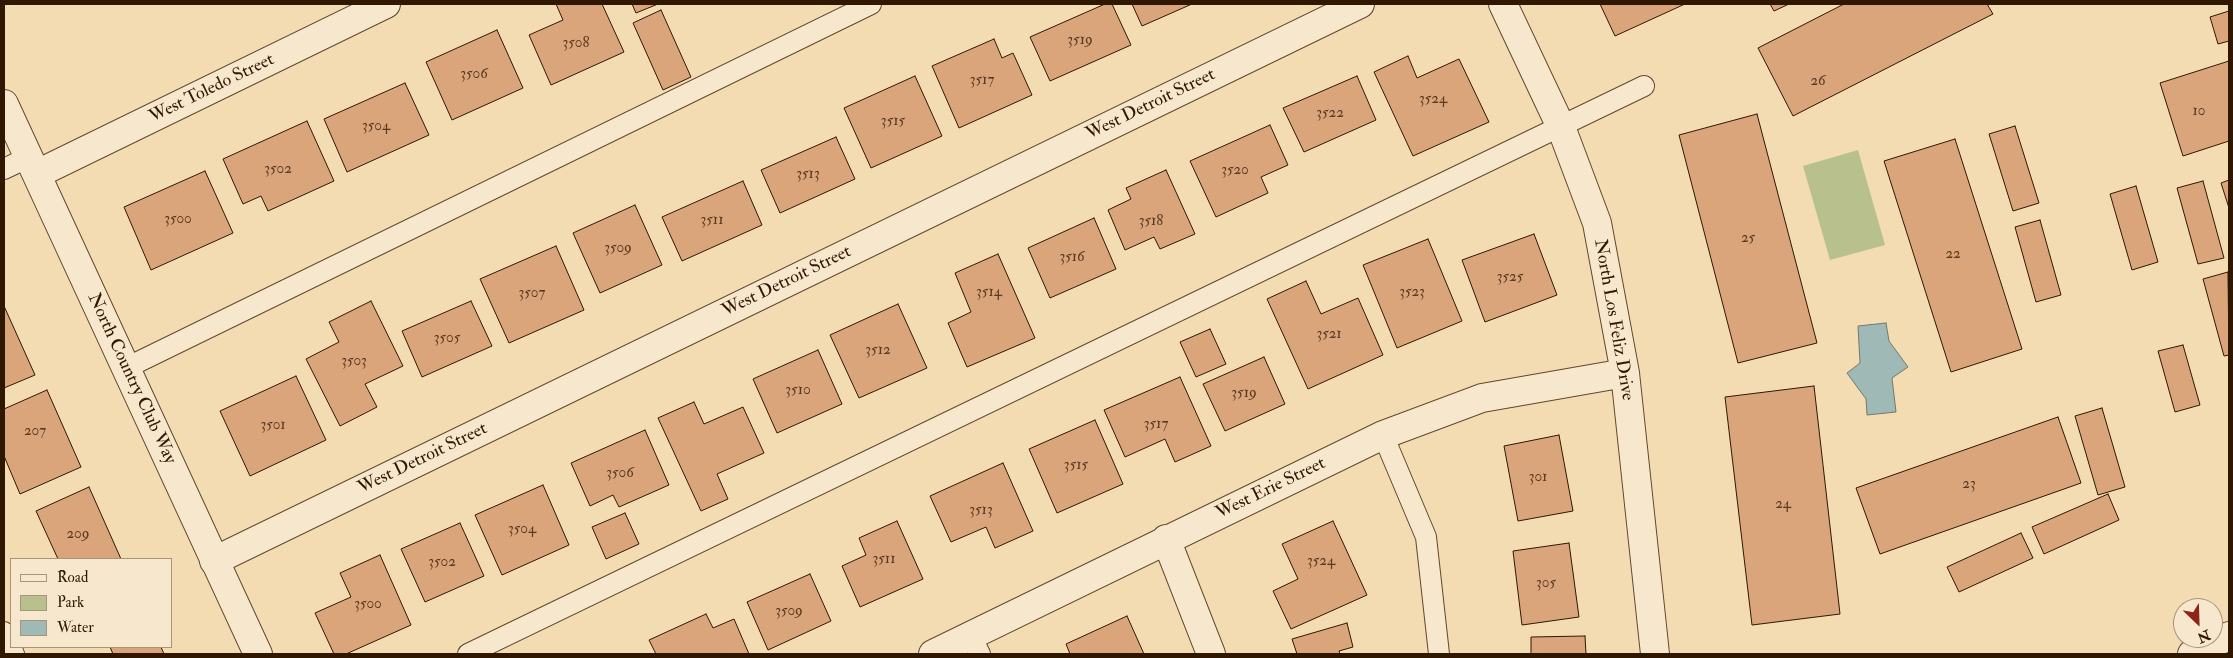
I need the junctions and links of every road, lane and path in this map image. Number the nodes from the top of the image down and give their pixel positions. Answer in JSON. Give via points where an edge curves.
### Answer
{"nodes":[{"id":1,"x":386,"y":4,"type":"edge"},
{"id":2,"x":871,"y":4,"type":"edge"},
{"id":3,"x":1360,"y":4,"type":"edge"},
{"id":4,"x":1503,"y":4,"type":"edge"},
{"id":5,"x":1644,"y":86,"type":"dead end"},
{"id":6,"x":4,"y":104,"type":"edge"},
{"id":7,"x":1561,"y":127,"type":"junction"},
{"id":8,"x":33,"y":165,"type":"junction"},
{"id":9,"x":4,"y":169,"type":"edge"},
{"id":10,"x":126,"y":368,"type":"junction"},
{"id":11,"x":1625,"y":373,"type":"junction"},
{"id":12,"x":1383,"y":435,"type":"junction"},
{"id":13,"x":1166,"y":539,"type":"junction"},
{"id":14,"x":214,"y":561,"type":"junction"},
{"id":15,"x":4,"y":632,"type":"edge"},
{"id":16,"x":2229,"y":636,"type":"edge"},
{"id":17,"x":10,"y":645,"type":"edge"},
{"id":18,"x":976,"y":645,"type":"edge"},
{"id":19,"x":258,"y":654,"type":"edge"},
{"id":20,"x":468,"y":654,"type":"edge"},
{"id":21,"x":933,"y":654,"type":"edge"},
{"id":22,"x":1211,"y":654,"type":"edge"},
{"id":23,"x":1439,"y":654,"type":"edge"},
{"id":24,"x":1655,"y":654,"type":"edge"},
{"id":25,"x":2192,"y":654,"type":"edge"}],
"edges":[{"from":1,"to":8,"type":"street","name":"West Toledo Street"},
{"from":2,"to":10,"type":"lane"},
{"from":3,"to":14,"type":"street","name":"West Detroit Street"},
{"from":4,"to":7,"type":"street","name":"North Los Feliz Drive"},
{"from":5,"to":7,"type":"lane"},
{"from":6,"to":8,"type":"street","name":"North Country Club Way"},
{"from":7,"to":11,"type":"street","name":"North Los Feliz Drive","via":[[1597,223]]},
{"from":7,"to":20,"type":"lane"},
{"from":8,"to":9,"type":"lane"},
{"from":8,"to":10,"type":"street","name":"North Country Club Way"},
{"from":10,"to":14,"type":"street","name":"North Country Club Way"},
{"from":11,"to":12,"type":"street","name":"West Erie Street","via":[[1482,398]]},
{"from":11,"to":24,"type":"street","name":"North Los Feliz Drive"},
{"from":12,"to":13,"type":"street","name":"West Erie Street"},
{"from":12,"to":23,"type":"lane","via":[[1426,538]]},
{"from":13,"to":18,"type":"street","name":"West Erie Street"},
{"from":13,"to":22,"type":"street"},
{"from":14,"to":19,"type":"street","name":"North Country Club Way"},
{"from":15,"to":17,"type":"lane"},
{"from":16,"to":25,"type":"street"},
{"from":18,"to":21,"type":"street","name":"West Erie Street"}]}
